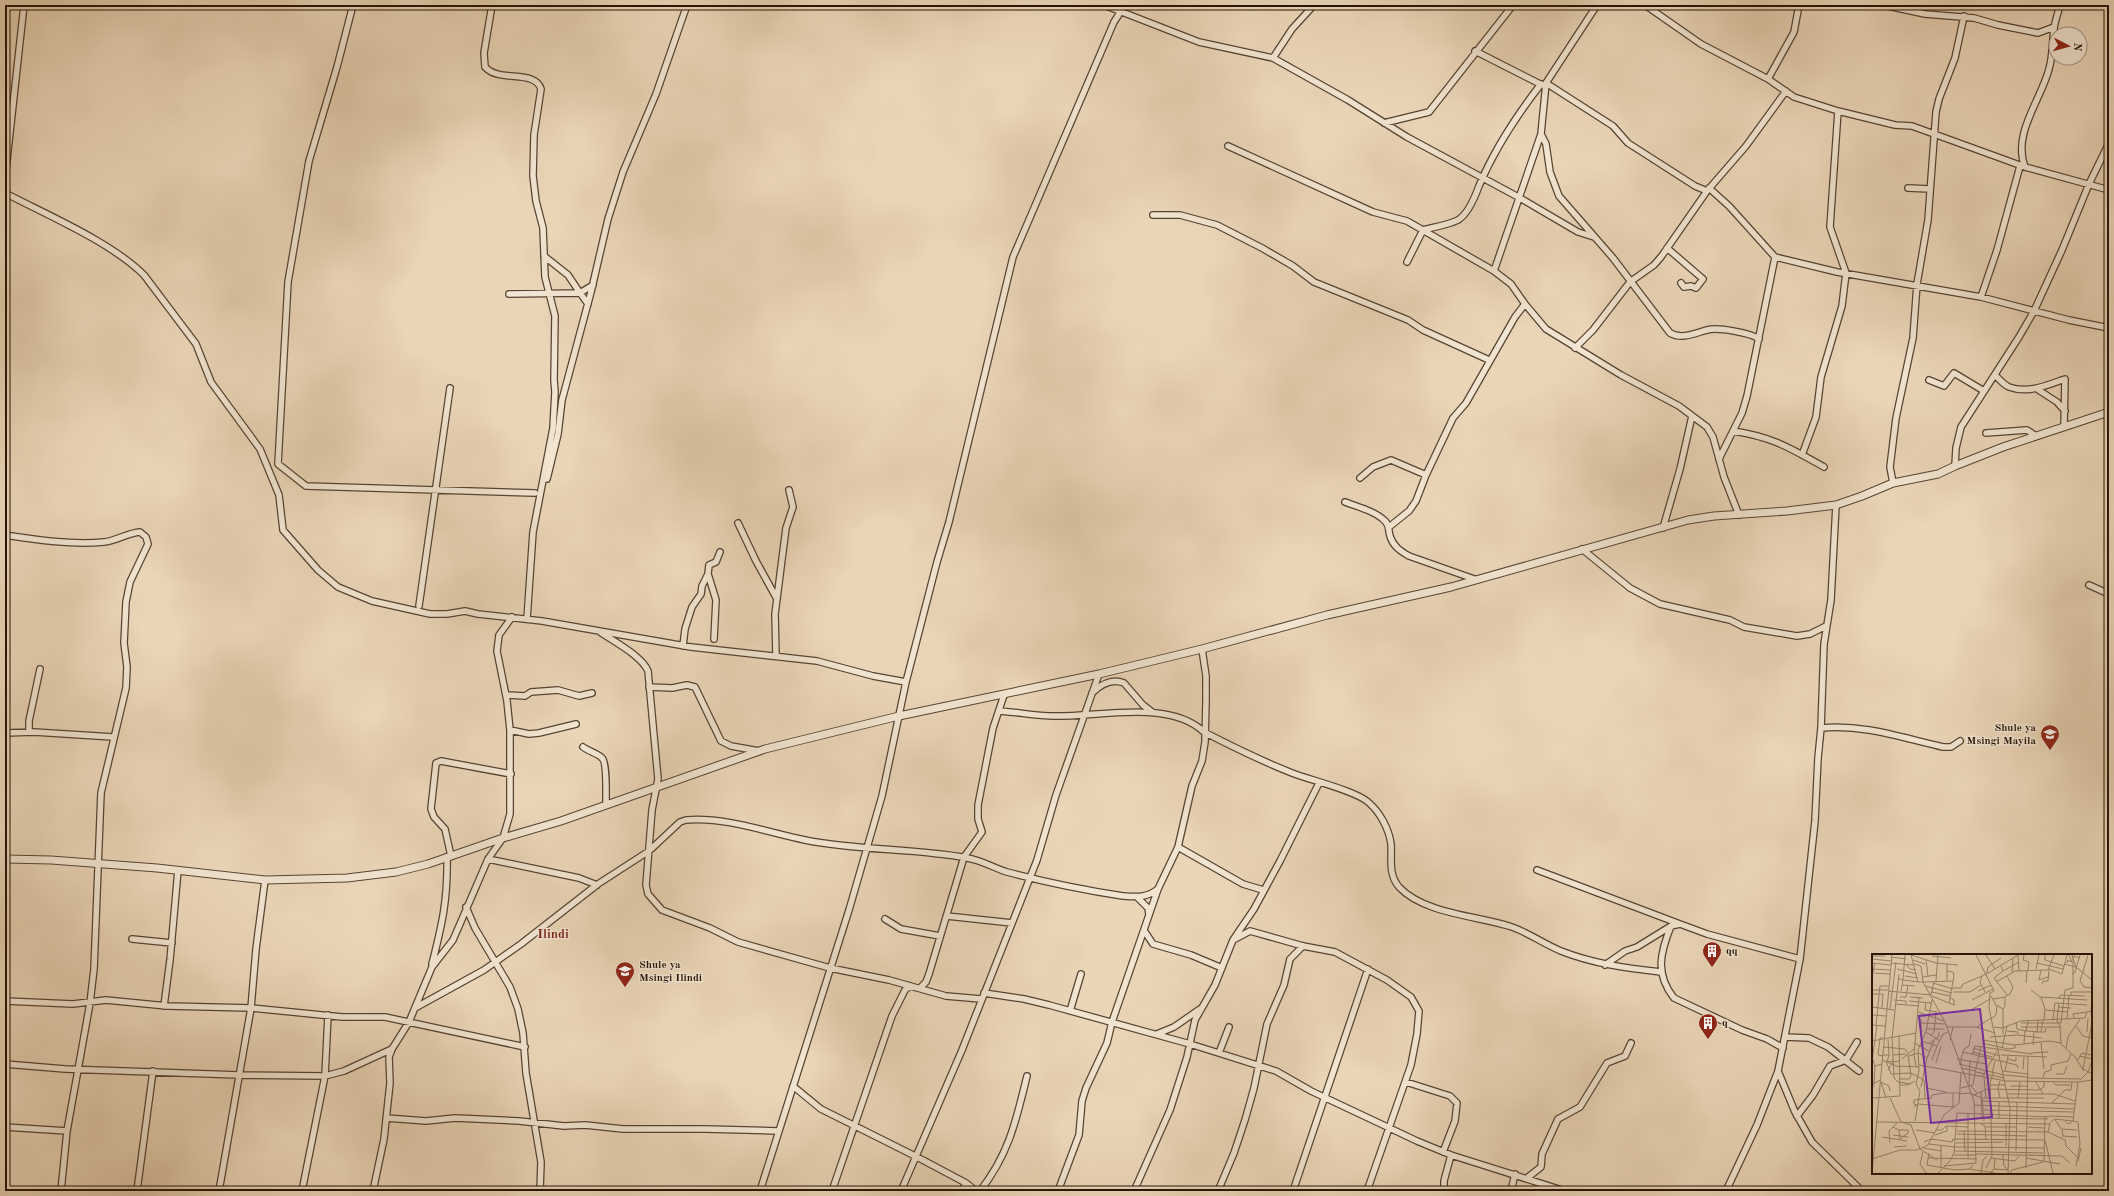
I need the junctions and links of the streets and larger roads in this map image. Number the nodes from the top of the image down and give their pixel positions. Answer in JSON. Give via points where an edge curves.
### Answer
{"nodes":[{"id":1,"x":24,"y":5,"type":"edge"},
{"id":2,"x":353,"y":5,"type":"edge"},
{"id":3,"x":492,"y":5,"type":"edge"},
{"id":4,"x":687,"y":5,"type":"edge"},
{"id":5,"x":1104,"y":5,"type":"edge"},
{"id":6,"x":1125,"y":5,"type":"edge"},
{"id":7,"x":1314,"y":5,"type":"edge"},
{"id":8,"x":1513,"y":5,"type":"edge"},
{"id":9,"x":1597,"y":5,"type":"edge"},
{"id":10,"x":1645,"y":5,"type":"edge"},
{"id":11,"x":1799,"y":5,"type":"edge"},
{"id":12,"x":1883,"y":5,"type":"edge"},
{"id":13,"x":2060,"y":5,"type":"edge"},
{"id":14,"x":1122,"y":12,"type":"junction"},
{"id":15,"x":1964,"y":16,"type":"junction"},
{"id":16,"x":2054,"y":26,"type":"edge"},
{"id":17,"x":2048,"y":29,"type":"edge"},
{"id":18,"x":1475,"y":51,"type":"junction"},
{"id":19,"x":1273,"y":58,"type":"junction"},
{"id":20,"x":2049,"y":66,"type":"edge"},
{"id":21,"x":1768,"y":79,"type":"junction"},
{"id":22,"x":1544,"y":84,"type":"junction"},
{"id":23,"x":1786,"y":91,"type":"junction"},
{"id":24,"x":1838,"y":111,"type":"junction"},
{"id":25,"x":1384,"y":122,"type":"junction"},
{"id":26,"x":1541,"y":134,"type":"junction"},
{"id":27,"x":1934,"y":135,"type":"junction"},
{"id":28,"x":2109,"y":142,"type":"edge"},
{"id":29,"x":1228,"y":146,"type":"dead end"},
{"id":30,"x":2022,"y":167,"type":"junction"},
{"id":31,"x":5,"y":178,"type":"edge"},
{"id":32,"x":1482,"y":179,"type":"junction"},
{"id":33,"x":2089,"y":184,"type":"junction"},
{"id":34,"x":1908,"y":188,"type":"dead end"},
{"id":35,"x":1930,"y":189,"type":"junction"},
{"id":36,"x":1708,"y":190,"type":"junction"},
{"id":37,"x":2109,"y":190,"type":"edge"},
{"id":38,"x":5,"y":193,"type":"edge"},
{"id":39,"x":1520,"y":198,"type":"junction"},
{"id":40,"x":1153,"y":216,"type":"dead end"},
{"id":41,"x":1423,"y":230,"type":"junction"},
{"id":42,"x":1594,"y":237,"type":"junction"},
{"id":43,"x":1668,"y":248,"type":"junction"},
{"id":44,"x":544,"y":256,"type":"junction"},
{"id":45,"x":1775,"y":257,"type":"junction"},
{"id":46,"x":1407,"y":262,"type":"dead end"},
{"id":47,"x":1494,"y":271,"type":"junction"},
{"id":48,"x":1846,"y":273,"type":"junction"},
{"id":49,"x":1630,"y":282,"type":"junction"},
{"id":50,"x":1681,"y":283,"type":"dead end"},
{"id":51,"x":1917,"y":284,"type":"junction"},
{"id":52,"x":593,"y":285,"type":"junction"},
{"id":53,"x":580,"y":293,"type":"junction"},
{"id":54,"x":509,"y":294,"type":"dead end"},
{"id":55,"x":548,"y":295,"type":"junction"},
{"id":56,"x":1981,"y":297,"type":"junction"},
{"id":57,"x":588,"y":304,"type":"junction"},
{"id":58,"x":1524,"y":304,"type":"junction"},
{"id":59,"x":2034,"y":311,"type":"junction"},
{"id":60,"x":2109,"y":328,"type":"edge"},
{"id":61,"x":1760,"y":339,"type":"junction"},
{"id":62,"x":1575,"y":348,"type":"junction"},
{"id":63,"x":1489,"y":360,"type":"junction"},
{"id":64,"x":1995,"y":375,"type":"junction"},
{"id":65,"x":1929,"y":380,"type":"dead end"},
{"id":66,"x":450,"y":388,"type":"dead end"},
{"id":67,"x":2037,"y":389,"type":"junction"},
{"id":68,"x":1984,"y":391,"type":"junction"},
{"id":69,"x":2065,"y":411,"type":"junction"},
{"id":70,"x":2109,"y":412,"type":"edge"},
{"id":71,"x":1692,"y":416,"type":"junction"},
{"id":72,"x":2064,"y":426,"type":"junction"},
{"id":73,"x":1733,"y":431,"type":"junction"},
{"id":74,"x":1986,"y":433,"type":"dead end"},
{"id":75,"x":2036,"y":436,"type":"junction"},
{"id":76,"x":1802,"y":455,"type":"junction"},
{"id":77,"x":1719,"y":460,"type":"junction"},
{"id":78,"x":1955,"y":466,"type":"junction"},
{"id":79,"x":1824,"y":467,"type":"dead end"},
{"id":80,"x":1426,"y":475,"type":"junction"},
{"id":81,"x":1360,"y":478,"type":"dead end"},
{"id":82,"x":1893,"y":483,"type":"junction"},
{"id":83,"x":789,"y":490,"type":"dead end"},
{"id":84,"x":435,"y":491,"type":"junction"},
{"id":85,"x":535,"y":493,"type":"dead end"},
{"id":86,"x":541,"y":500,"type":"junction"},
{"id":87,"x":1345,"y":502,"type":"dead end"},
{"id":88,"x":1836,"y":505,"type":"junction"},
{"id":89,"x":1739,"y":515,"type":"junction"},
{"id":90,"x":738,"y":523,"type":"dead end"},
{"id":91,"x":1389,"y":527,"type":"junction"},
{"id":92,"x":1663,"y":528,"type":"junction"},
{"id":93,"x":5,"y":535,"type":"edge"},
{"id":94,"x":1582,"y":549,"type":"junction"},
{"id":95,"x":720,"y":552,"type":"dead end"},
{"id":96,"x":708,"y":574,"type":"junction"},
{"id":97,"x":1477,"y":580,"type":"junction"},
{"id":98,"x":2089,"y":585,"type":"dead end"},
{"id":99,"x":2109,"y":594,"type":"edge"},
{"id":100,"x":777,"y":599,"type":"junction"},
{"id":101,"x":418,"y":606,"type":"dead end"},
{"id":102,"x":512,"y":617,"type":"junction"},
{"id":103,"x":527,"y":619,"type":"junction"},
{"id":104,"x":1826,"y":626,"type":"junction"},
{"id":105,"x":597,"y":630,"type":"junction"},
{"id":106,"x":714,"y":639,"type":"dead end"},
{"id":107,"x":682,"y":646,"type":"junction"},
{"id":108,"x":1202,"y":649,"type":"junction"},
{"id":109,"x":776,"y":656,"type":"junction"},
{"id":110,"x":40,"y":668,"type":"dead end"},
{"id":111,"x":1099,"y":674,"type":"junction"},
{"id":112,"x":906,"y":682,"type":"junction"},
{"id":113,"x":649,"y":687,"type":"junction"},
{"id":114,"x":592,"y":692,"type":"dead end"},
{"id":115,"x":506,"y":695,"type":"junction"},
{"id":116,"x":1004,"y":695,"type":"junction"},
{"id":117,"x":1090,"y":695,"type":"junction"},
{"id":118,"x":999,"y":711,"type":"junction"},
{"id":119,"x":1152,"y":712,"type":"junction"},
{"id":120,"x":899,"y":716,"type":"junction"},
{"id":121,"x":1084,"y":716,"type":"junction"},
{"id":122,"x":576,"y":724,"type":"dead end"},
{"id":123,"x":1821,"y":728,"type":"junction"},
{"id":124,"x":510,"y":730,"type":"junction"},
{"id":125,"x":29,"y":732,"type":"junction"},
{"id":126,"x":1204,"y":732,"type":"junction"},
{"id":127,"x":5,"y":733,"type":"edge"},
{"id":128,"x":113,"y":737,"type":"junction"},
{"id":129,"x":1960,"y":741,"type":"dead end"},
{"id":130,"x":583,"y":747,"type":"dead end"},
{"id":131,"x":760,"y":751,"type":"junction"},
{"id":132,"x":511,"y":774,"type":"junction"},
{"id":133,"x":1319,"y":783,"type":"junction"},
{"id":134,"x":656,"y":788,"type":"junction"},
{"id":135,"x":610,"y":804,"type":"junction"},
{"id":136,"x":503,"y":838,"type":"junction"},
{"id":137,"x":1178,"y":846,"type":"junction"},
{"id":138,"x":867,"y":849,"type":"junction"},
{"id":139,"x":649,"y":852,"type":"junction"},
{"id":140,"x":449,"y":857,"type":"junction"},
{"id":141,"x":964,"y":857,"type":"junction"},
{"id":142,"x":5,"y":859,"type":"edge"},
{"id":143,"x":488,"y":859,"type":"junction"},
{"id":144,"x":99,"y":865,"type":"junction"},
{"id":145,"x":178,"y":870,"type":"junction"},
{"id":146,"x":1537,"y":870,"type":"dead end"},
{"id":147,"x":1029,"y":877,"type":"junction"},
{"id":148,"x":265,"y":880,"type":"junction"},
{"id":149,"x":597,"y":885,"type":"junction"},
{"id":150,"x":1158,"y":889,"type":"junction"},
{"id":151,"x":1264,"y":890,"type":"junction"},
{"id":152,"x":1138,"y":898,"type":"junction"},
{"id":153,"x":466,"y":907,"type":"junction"},
{"id":154,"x":947,"y":916,"type":"junction"},
{"id":155,"x":1149,"y":918,"type":"junction"},
{"id":156,"x":886,"y":919,"type":"dead end"},
{"id":157,"x":1012,"y":923,"type":"junction"},
{"id":158,"x":1680,"y":924,"type":"junction"},
{"id":159,"x":1671,"y":926,"type":"junction"},
{"id":160,"x":1145,"y":932,"type":"junction"},
{"id":161,"x":940,"y":936,"type":"junction"},
{"id":162,"x":132,"y":940,"type":"dead end"},
{"id":163,"x":1233,"y":940,"type":"junction"},
{"id":164,"x":172,"y":943,"type":"junction"},
{"id":165,"x":1303,"y":946,"type":"junction"},
{"id":166,"x":1800,"y":959,"type":"junction"},
{"id":167,"x":496,"y":961,"type":"junction"},
{"id":168,"x":1606,"y":965,"type":"junction"},
{"id":169,"x":432,"y":967,"type":"junction"},
{"id":170,"x":830,"y":968,"type":"junction"},
{"id":171,"x":1222,"y":968,"type":"junction"},
{"id":172,"x":1368,"y":969,"type":"junction"},
{"id":173,"x":1661,"y":972,"type":"junction"},
{"id":174,"x":1082,"y":974,"type":"dead end"},
{"id":175,"x":910,"y":986,"type":"junction"},
{"id":176,"x":920,"y":988,"type":"junction"},
{"id":177,"x":983,"y":996,"type":"junction"},
{"id":178,"x":5,"y":1001,"type":"edge"},
{"id":179,"x":90,"y":1003,"type":"junction"},
{"id":180,"x":164,"y":1006,"type":"junction"},
{"id":181,"x":251,"y":1008,"type":"junction"},
{"id":182,"x":414,"y":1008,"type":"junction"},
{"id":183,"x":1201,"y":1008,"type":"junction"},
{"id":184,"x":1070,"y":1011,"type":"junction"},
{"id":185,"x":328,"y":1015,"type":"junction"},
{"id":186,"x":409,"y":1022,"type":"junction"},
{"id":187,"x":1112,"y":1022,"type":"junction"},
{"id":188,"x":1228,"y":1027,"type":"dead end"},
{"id":189,"x":1158,"y":1034,"type":"junction"},
{"id":190,"x":1785,"y":1037,"type":"junction"},
{"id":191,"x":1857,"y":1042,"type":"dead end"},
{"id":192,"x":1631,"y":1043,"type":"dead end"},
{"id":193,"x":1190,"y":1044,"type":"junction"},
{"id":194,"x":525,"y":1047,"type":"junction"},
{"id":195,"x":1783,"y":1048,"type":"junction"},
{"id":196,"x":392,"y":1049,"type":"junction"},
{"id":197,"x":1219,"y":1053,"type":"junction"},
{"id":198,"x":1846,"y":1060,"type":"junction"},
{"id":199,"x":5,"y":1064,"type":"edge"},
{"id":200,"x":1259,"y":1066,"type":"junction"},
{"id":201,"x":78,"y":1068,"type":"junction"},
{"id":202,"x":1859,"y":1070,"type":"dead end"},
{"id":203,"x":153,"y":1071,"type":"junction"},
{"id":204,"x":1778,"y":1071,"type":"junction"},
{"id":205,"x":239,"y":1075,"type":"junction"},
{"id":206,"x":325,"y":1076,"type":"junction"},
{"id":207,"x":1026,"y":1076,"type":"dead end"},
{"id":208,"x":1406,"y":1082,"type":"junction"},
{"id":209,"x":793,"y":1086,"type":"junction"},
{"id":210,"x":1324,"y":1097,"type":"junction"},
{"id":211,"x":1797,"y":1116,"type":"junction"},
{"id":212,"x":386,"y":1118,"type":"junction"},
{"id":213,"x":535,"y":1123,"type":"junction"},
{"id":214,"x":854,"y":1125,"type":"junction"},
{"id":215,"x":5,"y":1127,"type":"edge"},
{"id":216,"x":1388,"y":1128,"type":"junction"},
{"id":217,"x":67,"y":1131,"type":"junction"},
{"id":218,"x":778,"y":1131,"type":"junction"},
{"id":219,"x":1443,"y":1152,"type":"junction"},
{"id":220,"x":1451,"y":1155,"type":"junction"},
{"id":221,"x":917,"y":1156,"type":"junction"},
{"id":222,"x":1515,"y":1174,"type":"junction"},
{"id":223,"x":1527,"y":1178,"type":"junction"},
{"id":224,"x":966,"y":1183,"type":"junction"},
{"id":225,"x":61,"y":1191,"type":"edge"},
{"id":226,"x":137,"y":1191,"type":"edge"},
{"id":227,"x":219,"y":1191,"type":"edge"},
{"id":228,"x":302,"y":1191,"type":"edge"},
{"id":229,"x":373,"y":1191,"type":"edge"},
{"id":230,"x":540,"y":1191,"type":"edge"},
{"id":231,"x":760,"y":1191,"type":"edge"},
{"id":232,"x":832,"y":1191,"type":"edge"},
{"id":233,"x":901,"y":1191,"type":"edge"},
{"id":234,"x":962,"y":1191,"type":"edge"},
{"id":235,"x":976,"y":1191,"type":"edge"},
{"id":236,"x":980,"y":1191,"type":"edge"},
{"id":237,"x":1058,"y":1191,"type":"edge"},
{"id":238,"x":1134,"y":1191,"type":"edge"},
{"id":239,"x":1218,"y":1191,"type":"edge"},
{"id":240,"x":1293,"y":1191,"type":"edge"},
{"id":241,"x":1367,"y":1191,"type":"edge"},
{"id":242,"x":1444,"y":1191,"type":"edge"},
{"id":243,"x":1511,"y":1191,"type":"edge"},
{"id":244,"x":1565,"y":1191,"type":"edge"},
{"id":245,"x":1726,"y":1191,"type":"edge"},
{"id":246,"x":1862,"y":1191,"type":"edge"}],
"edges":[{"from":1,"to":31,"type":"street"},
{"from":2,"to":84,"type":"street","via":[[308,161],[288,282],[278,464],[306,486]]},
{"from":3,"to":44,"type":"street","via":[[484,53],[485,67],[499,75],[532,79],[538,82],[541,89],[534,135],[533,176],[543,228]]},
{"from":4,"to":52,"type":"street","via":[[656,94],[623,172],[608,219]]},
{"from":5,"to":14,"type":"street"},
{"from":6,"to":14,"type":"street"},
{"from":7,"to":19,"type":"street","via":[[1292,29]]},
{"from":8,"to":18,"type":"street"},
{"from":9,"to":22,"type":"street"},
{"from":10,"to":21,"type":"street","via":[[1701,44]]},
{"from":11,"to":21,"type":"street","via":[[1794,32]]},
{"from":12,"to":15,"type":"street","via":[[1925,14]]},
{"from":13,"to":16,"type":"street"},
{"from":14,"to":19,"type":"street","via":[[1199,42]]},
{"from":14,"to":112,"type":"street","via":[[1114,22],[1013,257],[949,522]]},
{"from":15,"to":17,"type":"street","via":[[2038,33]]},
{"from":15,"to":27,"type":"street","via":[[1955,58],[1939,99]]},
{"from":18,"to":22,"type":"street"},
{"from":18,"to":25,"type":"street","via":[[1429,112]]},
{"from":19,"to":25,"type":"street"},
{"from":20,"to":30,"type":"street","via":[[2021,146]]},
{"from":21,"to":23,"type":"street"},
{"from":22,"to":26,"type":"street"},
{"from":22,"to":32,"type":"street","via":[[1521,111],[1494,154]]},
{"from":22,"to":36,"type":"street","via":[[1613,126],[1628,143],[1695,186]]},
{"from":23,"to":24,"type":"street","via":[[1794,97]]},
{"from":23,"to":36,"type":"street","via":[[1746,146]]},
{"from":24,"to":27,"type":"street","via":[[1895,125],[1912,126]]},
{"from":24,"to":48,"type":"street","via":[[1830,227]]},
{"from":25,"to":32,"type":"street"},
{"from":26,"to":39,"type":"street"},
{"from":26,"to":42,"type":"street","via":[[1546,144],[1550,172],[1559,196]]},
{"from":27,"to":30,"type":"street"},
{"from":27,"to":35,"type":"street"},
{"from":28,"to":33,"type":"street"},
{"from":29,"to":41,"type":"street","via":[[1374,212],[1407,221]]},
{"from":30,"to":33,"type":"street"},
{"from":30,"to":56,"type":"street"},
{"from":32,"to":39,"type":"street"},
{"from":32,"to":41,"type":"street","via":[[1475,198],[1463,216],[1458,220]]},
{"from":33,"to":37,"type":"street"},
{"from":33,"to":59,"type":"street"},
{"from":34,"to":35,"type":"street"},
{"from":35,"to":51,"type":"street","via":[[1928,220]]},
{"from":36,"to":43,"type":"street"},
{"from":36,"to":45,"type":"street","via":[[1729,206]]},
{"from":38,"to":102,"type":"street","via":[[89,237],[135,266],[144,275],[196,344],[211,382],[260,449],[279,495],[283,530],[326,578],[338,587],[372,601],[417,612],[439,614],[465,611]]},
{"from":39,"to":42,"type":"street","via":[[1578,232]]},
{"from":39,"to":47,"type":"street"},
{"from":40,"to":63,"type":"street","via":[[1180,215],[1217,225],[1293,266],[1314,282],[1408,320],[1423,330]]},
{"from":41,"to":46,"type":"street"},
{"from":41,"to":47,"type":"street"},
{"from":42,"to":49,"type":"street"},
{"from":43,"to":49,"type":"street","via":[[1654,265]]},
{"from":43,"to":50,"type":"street","via":[[1703,279],[1696,288],[1684,287]]},
{"from":44,"to":53,"type":"street","via":[[568,275]]},
{"from":44,"to":55,"type":"street"},
{"from":45,"to":48,"type":"street"},
{"from":45,"to":61,"type":"street"},
{"from":47,"to":58,"type":"street","via":[[1511,284]]},
{"from":48,"to":51,"type":"street"},
{"from":48,"to":76,"type":"street","via":[[1842,306],[1821,377],[1816,417]]},
{"from":49,"to":61,"type":"street","via":[[1673,335],[1684,336],[1710,330],[1753,334]]},
{"from":49,"to":62,"type":"street"},
{"from":51,"to":56,"type":"street"},
{"from":51,"to":82,"type":"street","via":[[1913,338],[1896,418],[1890,467]]},
{"from":52,"to":53,"type":"street"},
{"from":52,"to":57,"type":"street"},
{"from":53,"to":55,"type":"street"},
{"from":53,"to":57,"type":"street"},
{"from":54,"to":55,"type":"street"},
{"from":55,"to":86,"type":"street","via":[[555,316],[555,392],[553,428]]},
{"from":56,"to":59,"type":"street"},
{"from":57,"to":86,"type":"street","via":[[562,400],[558,434]]},
{"from":58,"to":62,"type":"street","via":[[1546,329]]},
{"from":58,"to":63,"type":"street"},
{"from":59,"to":60,"type":"street"},
{"from":59,"to":64,"type":"street"},
{"from":61,"to":73,"type":"street","via":[[1747,396]]},
{"from":62,"to":71,"type":"street","via":[[1679,406]]},
{"from":63,"to":80,"type":"street","via":[[1466,403],[1454,418]]},
{"from":64,"to":67,"type":"street","via":[[2008,387]]},
{"from":64,"to":68,"type":"street"},
{"from":65,"to":68,"type":"street","via":[[1944,386],[1954,373]]},
{"from":66,"to":84,"type":"street"},
{"from":67,"to":69,"type":"street","via":[[2057,402]]},
{"from":67,"to":69,"type":"street","via":[[2065,379]]},
{"from":68,"to":78,"type":"street","via":[[1961,427]]},
{"from":69,"to":72,"type":"street"},
{"from":70,"to":72,"type":"street"},
{"from":71,"to":77,"type":"street","via":[[1710,430]]},
{"from":71,"to":92,"type":"street"},
{"from":72,"to":75,"type":"street"},
{"from":73,"to":76,"type":"street","via":[[1769,438]]},
{"from":73,"to":77,"type":"street"},
{"from":74,"to":75,"type":"street","via":[[2027,430]]},
{"from":75,"to":78,"type":"street"},
{"from":76,"to":79,"type":"street"},
{"from":77,"to":89,"type":"street"},
{"from":78,"to":82,"type":"street","via":[[1930,477]]},
{"from":80,"to":81,"type":"street","via":[[1391,460],[1373,467]]},
{"from":80,"to":91,"type":"street","via":[[1416,502]]},
{"from":82,"to":88,"type":"street"},
{"from":83,"to":100,"type":"street","via":[[793,507],[786,528]]},
{"from":84,"to":85,"type":"street"},
{"from":84,"to":101,"type":"street"},
{"from":86,"to":103,"type":"street","via":[[533,532]]},
{"from":87,"to":91,"type":"street","via":[[1378,516]]},
{"from":88,"to":89,"type":"street","via":[[1788,512]]},
{"from":88,"to":104,"type":"street","via":[[1831,594]]},
{"from":89,"to":92,"type":"street","via":[[1688,520]]},
{"from":90,"to":100,"type":"street"},
{"from":91,"to":97,"type":"street","via":[[1390,536],[1398,550],[1408,556]]},
{"from":92,"to":94,"type":"street"},
{"from":93,"to":128,"type":"street","via":[[94,542],[111,541],[138,532],[146,537],[148,544],[130,582],[126,602],[126,688]]},
{"from":94,"to":97,"type":"street"},
{"from":94,"to":104,"type":"street","via":[[1630,588],[1660,604],[1730,620],[1744,627],[1797,636],[1810,634]]},
{"from":95,"to":96,"type":"street","via":[[716,562],[709,566]]},
{"from":96,"to":106,"type":"street","via":[[716,600]]},
{"from":96,"to":107,"type":"street","via":[[701,594],[692,608]]},
{"from":97,"to":108,"type":"street","via":[[1327,615]]},
{"from":98,"to":99,"type":"street"},
{"from":100,"to":109,"type":"street"},
{"from":102,"to":103,"type":"street"},
{"from":102,"to":115,"type":"street","via":[[499,635],[497,645]]},
{"from":103,"to":105,"type":"street"},
{"from":104,"to":123,"type":"street"},
{"from":105,"to":107,"type":"street"},
{"from":105,"to":113,"type":"street","via":[[643,663],[648,671]]},
{"from":107,"to":109,"type":"street"},
{"from":108,"to":111,"type":"street"},
{"from":108,"to":126,"type":"street","via":[[1206,676]]},
{"from":109,"to":112,"type":"street","via":[[818,661]]},
{"from":110,"to":125,"type":"street"},
{"from":111,"to":116,"type":"street"},
{"from":111,"to":117,"type":"street"},
{"from":112,"to":120,"type":"street"},
{"from":113,"to":131,"type":"street","via":[[695,687],[721,741],[731,746]]},
{"from":113,"to":134,"type":"street","via":[[658,776]]},
{"from":114,"to":115,"type":"street","via":[[579,696],[558,690],[531,692],[525,696]]},
{"from":115,"to":124,"type":"street"},
{"from":116,"to":118,"type":"street"},
{"from":116,"to":120,"type":"street"},
{"from":117,"to":119,"type":"street","via":[[1105,683],[1120,681]]},
{"from":117,"to":121,"type":"street"},
{"from":118,"to":121,"type":"street"},
{"from":118,"to":141,"type":"street","via":[[978,805],[978,820],[982,832]]},
{"from":119,"to":121,"type":"street"},
{"from":119,"to":126,"type":"street","via":[[1183,718]]},
{"from":120,"to":131,"type":"street"},
{"from":120,"to":138,"type":"street","via":[[887,780]]},
{"from":121,"to":147,"type":"street","via":[[1056,796],[1044,840]]},
{"from":122,"to":124,"type":"street","via":[[529,734]]},
{"from":123,"to":129,"type":"street","via":[[1870,729],[1943,747],[1951,747]]},
{"from":123,"to":166,"type":"street","via":[[1815,821]]},
{"from":124,"to":132,"type":"street"},
{"from":125,"to":127,"type":"street"},
{"from":125,"to":128,"type":"street"},
{"from":126,"to":133,"type":"street","via":[[1262,760]]},
{"from":126,"to":137,"type":"street","via":[[1202,761],[1192,786]]},
{"from":128,"to":144,"type":"street","via":[[100,793]]},
{"from":130,"to":135,"type":"street","via":[[603,758],[606,766],[606,801]]},
{"from":131,"to":134,"type":"street"},
{"from":132,"to":136,"type":"street","via":[[510,809]]},
{"from":132,"to":140,"type":"street","via":[[441,761],[436,763],[431,809],[434,818],[445,830]]},
{"from":133,"to":151,"type":"street"},
{"from":133,"to":168,"type":"street","via":[[1358,796],[1372,806],[1387,827],[1390,836],[1392,875],[1400,888],[1416,899],[1430,906],[1510,927],[1560,950]]},
{"from":134,"to":135,"type":"street"},
{"from":134,"to":139,"type":"street"},
{"from":135,"to":136,"type":"street"},
{"from":136,"to":140,"type":"street"},
{"from":136,"to":143,"type":"street"},
{"from":137,"to":150,"type":"street"},
{"from":137,"to":151,"type":"street","via":[[1243,884]]},
{"from":138,"to":139,"type":"street","via":[[806,840],[740,824],[690,820],[680,822]]},
{"from":138,"to":141,"type":"street"},
{"from":138,"to":170,"type":"street"},
{"from":139,"to":149,"type":"street"},
{"from":139,"to":170,"type":"street","via":[[646,891],[662,910],[710,928],[738,942]]},
{"from":140,"to":148,"type":"street","via":[[373,876]]},
{"from":140,"to":169,"type":"street","via":[[444,914]]},
{"from":141,"to":147,"type":"street"},
{"from":141,"to":154,"type":"street"},
{"from":142,"to":144,"type":"street"},
{"from":143,"to":149,"type":"street","via":[[579,878]]},
{"from":143,"to":153,"type":"street"},
{"from":144,"to":145,"type":"street"},
{"from":144,"to":179,"type":"street"},
{"from":145,"to":148,"type":"street"},
{"from":145,"to":164,"type":"street"},
{"from":146,"to":158,"type":"street"},
{"from":147,"to":152,"type":"street","via":[[1096,892]]},
{"from":147,"to":157,"type":"street"},
{"from":148,"to":181,"type":"street"},
{"from":149,"to":167,"type":"street"},
{"from":150,"to":152,"type":"street","via":[[1152,894]]},
{"from":150,"to":155,"type":"street"},
{"from":151,"to":163,"type":"street"},
{"from":152,"to":155,"type":"street","via":[[1148,908]]},
{"from":153,"to":167,"type":"street","via":[[475,928]]},
{"from":153,"to":169,"type":"street","via":[[452,940]]},
{"from":154,"to":157,"type":"street"},
{"from":154,"to":161,"type":"street"},
{"from":155,"to":160,"type":"street"},
{"from":156,"to":161,"type":"street","via":[[901,929]]},
{"from":157,"to":177,"type":"street"},
{"from":158,"to":159,"type":"street"},
{"from":158,"to":166,"type":"street","via":[[1707,934]]},
{"from":159,"to":168,"type":"street","via":[[1637,947],[1625,951]]},
{"from":159,"to":173,"type":"street","via":[[1663,949]]},
{"from":160,"to":171,"type":"street","via":[[1153,944],[1191,955]]},
{"from":160,"to":187,"type":"street"},
{"from":161,"to":176,"type":"street","via":[[926,982]]},
{"from":162,"to":164,"type":"street"},
{"from":163,"to":165,"type":"street","via":[[1250,931]]},
{"from":163,"to":171,"type":"street"},
{"from":164,"to":180,"type":"street"},
{"from":165,"to":172,"type":"street","via":[[1336,952]]},
{"from":165,"to":200,"type":"street","via":[[1290,959],[1284,984],[1268,1024]]},
{"from":166,"to":190,"type":"street"},
{"from":167,"to":182,"type":"street","via":[[467,981]]},
{"from":167,"to":194,"type":"street","via":[[518,1009]]},
{"from":168,"to":173,"type":"street"},
{"from":169,"to":182,"type":"street"},
{"from":170,"to":175,"type":"street"},
{"from":170,"to":209,"type":"street"},
{"from":171,"to":183,"type":"street","via":[[1210,996]]},
{"from":172,"to":208,"type":"street","via":[[1411,997],[1419,1011],[1417,1034]]},
{"from":172,"to":210,"type":"street"},
{"from":173,"to":195,"type":"street","via":[[1669,992],[1681,1003]]},
{"from":174,"to":184,"type":"street"},
{"from":175,"to":176,"type":"street"},
{"from":175,"to":214,"type":"street","via":[[905,990],[892,1016]]},
{"from":176,"to":177,"type":"street","via":[[946,996]]},
{"from":177,"to":184,"type":"street","via":[[1024,999]]},
{"from":177,"to":221,"type":"street"},
{"from":178,"to":179,"type":"street"},
{"from":179,"to":180,"type":"street","via":[[106,1000]]},
{"from":179,"to":201,"type":"street"},
{"from":180,"to":181,"type":"street"},
{"from":181,"to":185,"type":"street"},
{"from":181,"to":205,"type":"street"},
{"from":182,"to":186,"type":"street"},
{"from":183,"to":189,"type":"street","via":[[1174,1027]]},
{"from":183,"to":193,"type":"street","via":[[1195,1020]]},
{"from":184,"to":187,"type":"street"},
{"from":185,"to":186,"type":"street","via":[[385,1017]]},
{"from":185,"to":206,"type":"street"},
{"from":186,"to":194,"type":"street"},
{"from":186,"to":196,"type":"street"},
{"from":187,"to":189,"type":"street"},
{"from":187,"to":237,"type":"street","via":[[1107,1043],[1086,1088],[1082,1101],[1079,1135]]},
{"from":188,"to":197,"type":"street"},
{"from":189,"to":193,"type":"street"},
{"from":190,"to":195,"type":"street"},
{"from":190,"to":198,"type":"street","via":[[1809,1038]]},
{"from":191,"to":198,"type":"street"},
{"from":192,"to":223,"type":"street","via":[[1625,1056],[1607,1063],[1580,1107],[1558,1119],[1542,1154],[1541,1167]]},
{"from":193,"to":197,"type":"street"},
{"from":193,"to":238,"type":"street","via":[[1170,1110]]},
{"from":194,"to":213,"type":"street","via":[[526,1073]]},
{"from":195,"to":204,"type":"street"},
{"from":196,"to":206,"type":"street","via":[[344,1071]]},
{"from":196,"to":212,"type":"street","via":[[389,1057],[390,1083]]},
{"from":197,"to":200,"type":"street"},
{"from":198,"to":202,"type":"street"},
{"from":198,"to":211,"type":"street","via":[[1830,1066]]},
{"from":199,"to":201,"type":"street"},
{"from":200,"to":210,"type":"street","via":[[1284,1075]]},
{"from":200,"to":239,"type":"street","via":[[1234,1154]]},
{"from":201,"to":203,"type":"street"},
{"from":201,"to":217,"type":"street"},
{"from":203,"to":205,"type":"street"},
{"from":203,"to":226,"type":"street"},
{"from":204,"to":211,"type":"street"},
{"from":204,"to":245,"type":"street","via":[[1757,1125]]},
{"from":205,"to":206,"type":"street"},
{"from":205,"to":227,"type":"street"},
{"from":206,"to":228,"type":"street"},
{"from":207,"to":236,"type":"street","via":[[1017,1116],[1004,1154]]},
{"from":208,"to":216,"type":"street"},
{"from":208,"to":219,"type":"street","via":[[1450,1096],[1457,1103],[1455,1121]]},
{"from":209,"to":214,"type":"street","via":[[814,1105]]},
{"from":209,"to":218,"type":"street"},
{"from":210,"to":216,"type":"street"},
{"from":210,"to":240,"type":"street"},
{"from":211,"to":246,"type":"street","via":[[1812,1142]]},
{"from":212,"to":213,"type":"street","via":[[426,1121],[455,1118]]},
{"from":212,"to":229,"type":"street"},
{"from":213,"to":218,"type":"street","via":[[623,1129],[705,1128]]},
{"from":213,"to":230,"type":"street","via":[[542,1162]]},
{"from":214,"to":221,"type":"street"},
{"from":214,"to":232,"type":"street"},
{"from":215,"to":217,"type":"street"},
{"from":216,"to":219,"type":"street"},
{"from":216,"to":241,"type":"street"},
{"from":217,"to":225,"type":"street"},
{"from":218,"to":231,"type":"street"},
{"from":219,"to":220,"type":"street"},
{"from":220,"to":222,"type":"street"},
{"from":220,"to":242,"type":"street"},
{"from":221,"to":224,"type":"street"},
{"from":221,"to":233,"type":"street"},
{"from":222,"to":223,"type":"street"},
{"from":222,"to":243,"type":"street"},
{"from":223,"to":244,"type":"street"},
{"from":224,"to":234,"type":"street"},
{"from":224,"to":235,"type":"street"}]}
